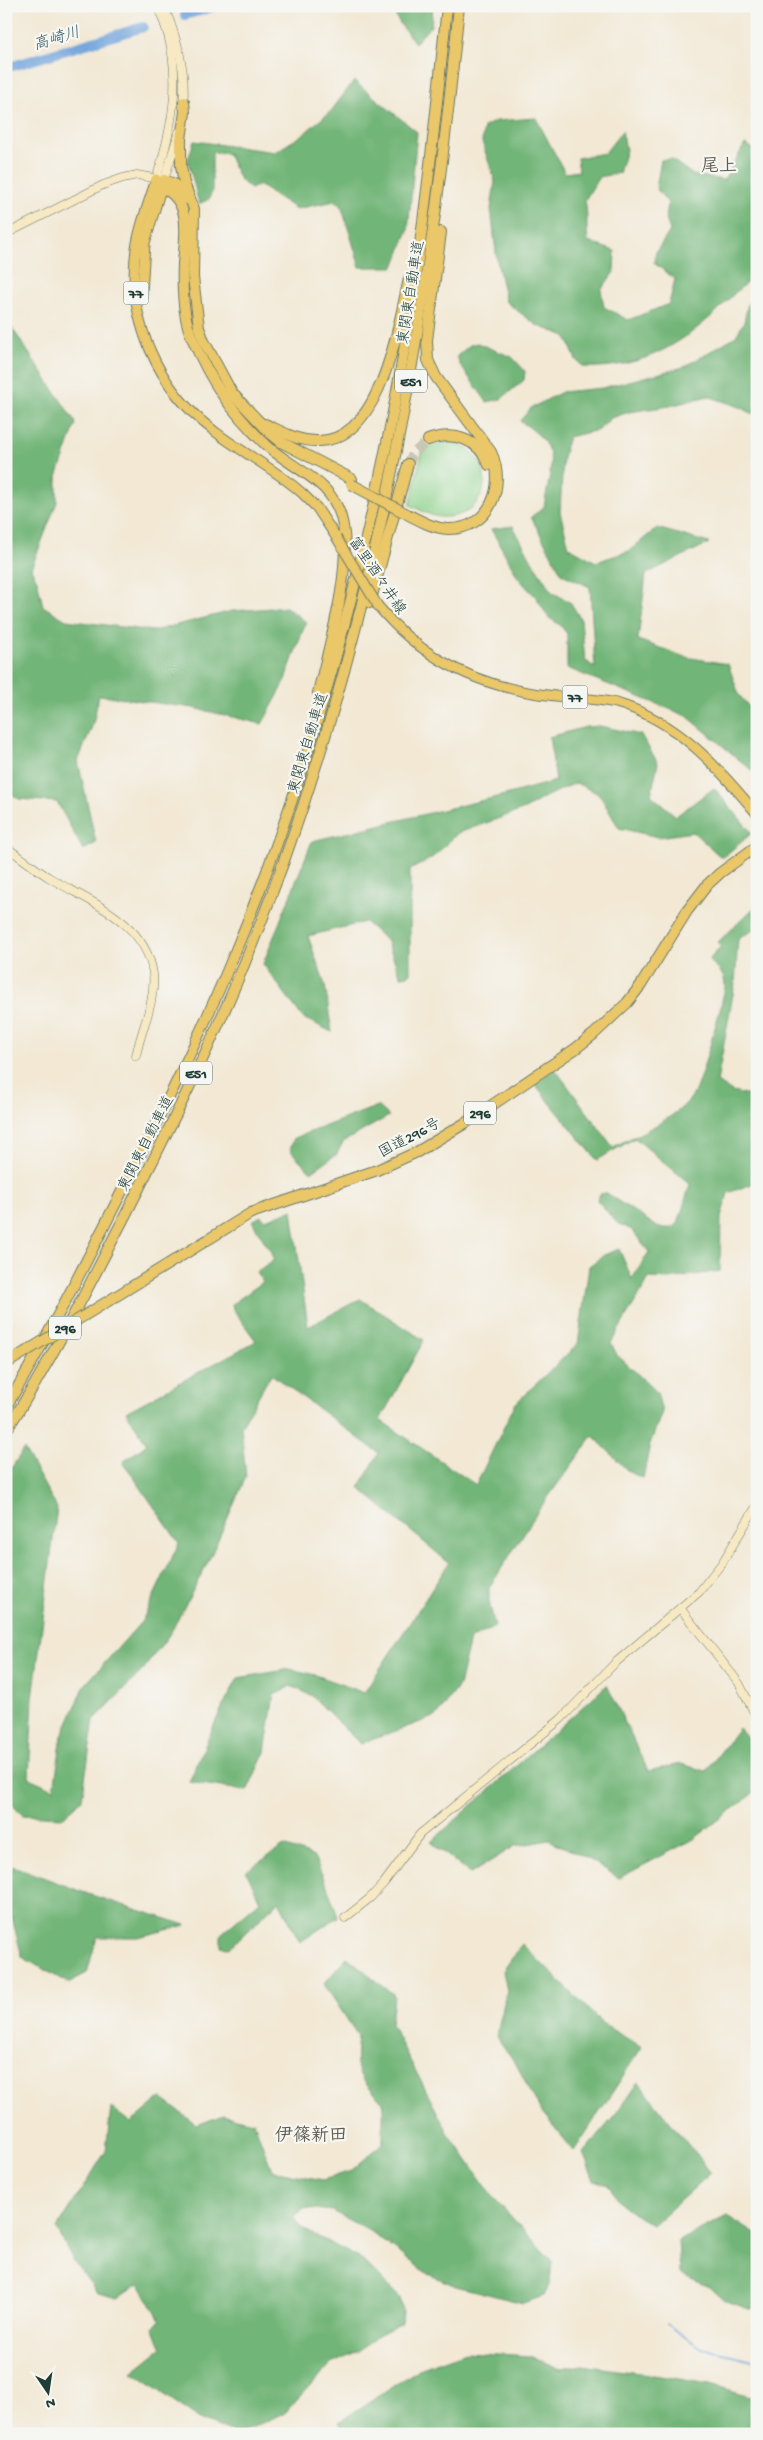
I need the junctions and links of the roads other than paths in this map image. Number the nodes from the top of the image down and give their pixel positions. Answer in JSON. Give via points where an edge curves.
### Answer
{"nodes":[{"id":1,"x":158,"y":6,"type":"edge"},
{"id":2,"x":164,"y":6,"type":"edge"},
{"id":3,"x":447,"y":6,"type":"edge"},
{"id":4,"x":459,"y":6,"type":"edge"},
{"id":5,"x":454,"y":62,"type":"junction"},
{"id":6,"x":184,"y":102,"type":"junction"},
{"id":7,"x":428,"y":181,"type":"junction"},
{"id":8,"x":160,"y":182,"type":"junction"},
{"id":9,"x":194,"y":216,"type":"junction"},
{"id":10,"x":6,"y":234,"type":"edge"},
{"id":11,"x":262,"y":423,"type":"junction"},
{"id":12,"x":253,"y":430,"type":"junction"},
{"id":13,"x":428,"y":440,"type":"tunnel mouth"},
{"id":14,"x":408,"y":464,"type":"tunnel mouth"},
{"id":15,"x":351,"y":482,"type":"junction"},
{"id":16,"x":404,"y":510,"type":"junction"},
{"id":17,"x":338,"y":693,"type":"junction"},
{"id":18,"x":297,"y":782,"type":"junction"},
{"id":19,"x":757,"y":814,"type":"edge"},
{"id":20,"x":757,"y":846,"type":"edge"},
{"id":21,"x":6,"y":847,"type":"edge"},
{"id":22,"x":136,"y":1056,"type":"dead end"},
{"id":23,"x":6,"y":1364,"type":"edge"},
{"id":24,"x":6,"y":1407,"type":"edge"},
{"id":25,"x":6,"y":1431,"type":"edge"},
{"id":26,"x":757,"y":1505,"type":"edge"},
{"id":27,"x":680,"y":1608,"type":"junction"},
{"id":28,"x":757,"y":1718,"type":"edge"},
{"id":29,"x":345,"y":1918,"type":"dead end"}],
"edges":[{"from":1,"to":8,"type":"street","via":[[176,74],[171,132]]},
{"from":2,"to":6,"type":"street","via":[[180,51]]},
{"from":3,"to":7,"type":"highway","name":"東関東自動車道","number":"E51"},
{"from":4,"to":5,"type":"highway","name":"東関東自動車道","number":"E51"},
{"from":5,"to":16,"type":"highway","via":[[428,351],[432,371],[487,445],[496,465],[496,491],[488,510],[470,524],[449,529],[433,527]]},
{"from":5,"to":17,"type":"highway","name":"東関東自動車道","number":"E51","via":[[432,243],[406,411],[377,545]]},
{"from":6,"to":8,"type":"street","via":[[178,135]]},
{"from":6,"to":9,"type":"highway","via":[[181,166]]},
{"from":7,"to":11,"type":"highway","via":[[394,344],[380,385],[365,412],[351,429],[326,441],[300,439]]},
{"from":7,"to":18,"type":"highway","name":"東関東自動車道","number":"E51","via":[[411,302],[379,483],[340,639]]},
{"from":8,"to":9,"type":"highway","via":[[174,184],[183,193]]},
{"from":8,"to":10,"type":"street","via":[[137,175],[123,178]]},
{"from":8,"to":12,"type":"highway","via":[[175,196],[185,218],[183,285],[188,330],[220,395]]},
{"from":8,"to":19,"type":"main road","name":"富里酒々井線","number":"77","bridge":true,"via":[[145,243],[141,289],[154,349],[180,398],[212,430],[296,488],[317,508],[378,606],[426,652],[477,680],[520,691],[616,703],[649,715],[665,723],[702,752]]},
{"from":9,"to":11,"type":"highway","via":[[193,277],[199,328],[232,393]]},
{"from":11,"to":15,"type":"highway","via":[[282,442]]},
{"from":12,"to":15,"type":"highway","via":[[286,452]]},
{"from":12,"to":18,"type":"highway","via":[[271,449],[328,491],[343,523],[344,566],[340,592]]},
{"from":13,"to":16,"type":"highway","via":[[458,436],[473,442],[487,460],[491,488],[487,499],[472,515],[452,522]]},
{"from":14,"to":17,"type":"highway","via":[[381,568]]},
{"from":15,"to":16,"type":"highway"},
{"from":17,"to":25,"type":"highway","name":"東関東自動車道","number":"E51","via":[[266,908],[201,1064],[51,1357]]},
{"from":18,"to":24,"type":"highway","name":"東関東自動車道","number":"E51","via":[[254,905],[189,1057],[39,1353]]},
{"from":20,"to":23,"type":"highway","name":"国道296号","number":"296","bridge":true,"via":[[707,885],[627,1003],[575,1049],[417,1152],[376,1170],[251,1213]]},
{"from":21,"to":22,"type":"street","via":[[48,877],[128,925],[145,950],[153,973],[152,994]]},
{"from":26,"to":27,"type":"street","via":[[714,1575]]},
{"from":27,"to":28,"type":"street","via":[[739,1683]]},
{"from":27,"to":29,"type":"street","via":[[615,1663],[560,1719],[420,1834],[384,1883]]}]}
